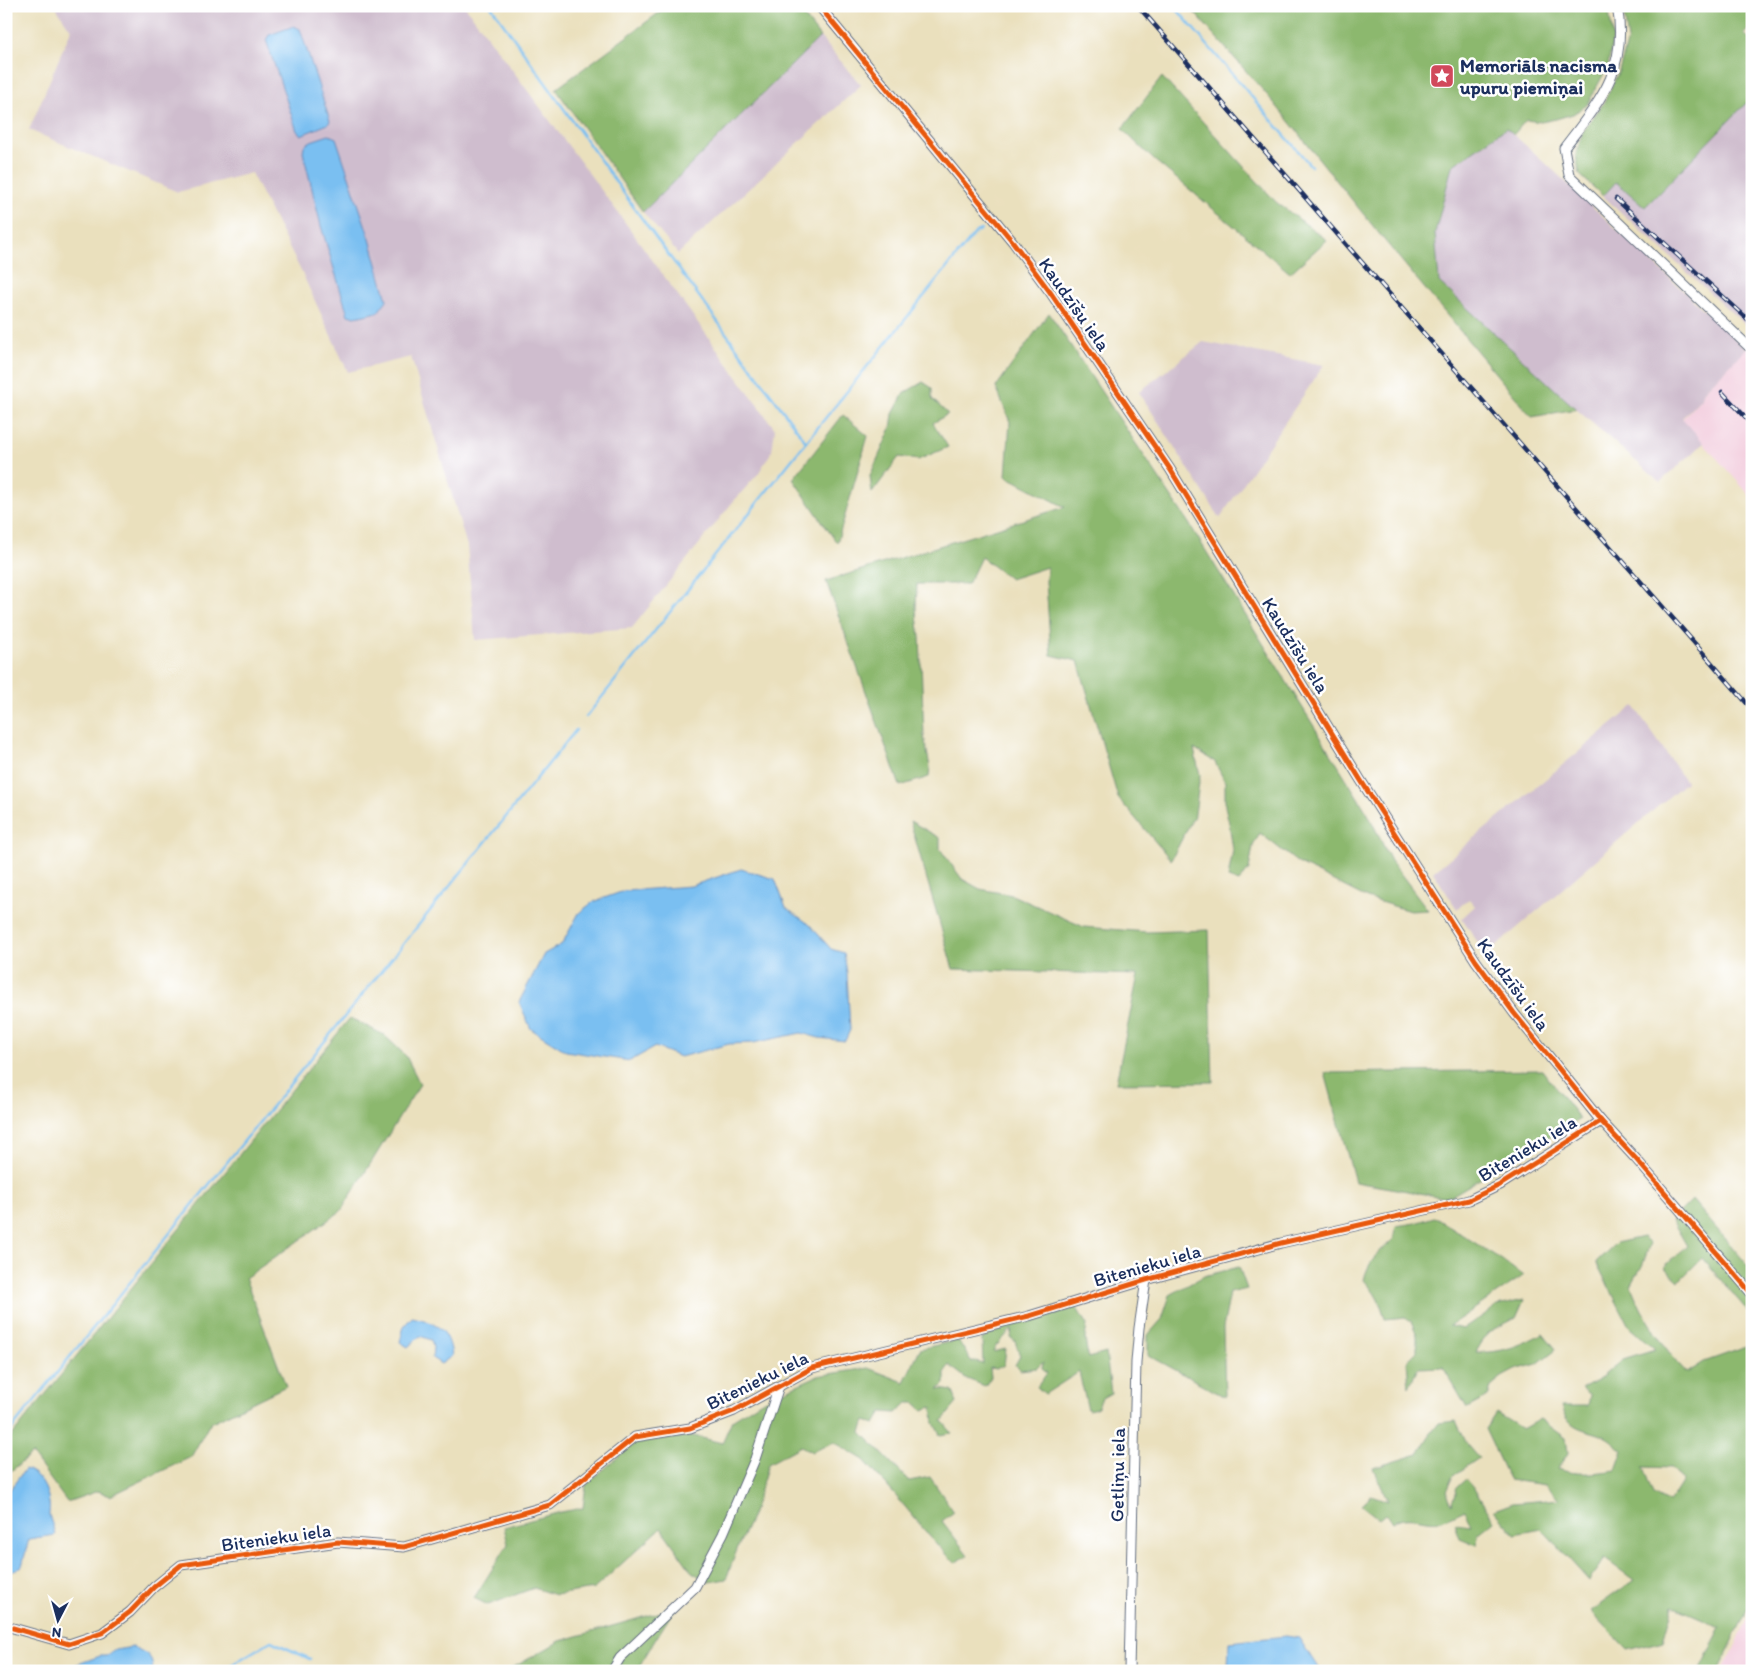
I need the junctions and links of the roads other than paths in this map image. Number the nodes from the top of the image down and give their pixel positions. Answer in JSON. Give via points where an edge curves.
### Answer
{"nodes":[{"id":1,"x":819,"y":6,"type":"edge"},
{"id":2,"x":1616,"y":6,"type":"edge"},
{"id":3,"x":1748,"y":346,"type":"dead end"},
{"id":4,"x":1601,"y":1121,"type":"junction"},
{"id":5,"x":1146,"y":1280,"type":"junction"},
{"id":6,"x":1752,"y":1294,"type":"edge"},
{"id":7,"x":780,"y":1386,"type":"junction"},
{"id":8,"x":6,"y":1626,"type":"edge"},
{"id":9,"x":612,"y":1671,"type":"edge"},
{"id":10,"x":1129,"y":1671,"type":"edge"}],
"edges":[{"from":1,"to":4,"type":"street","name":"Kaudzīšu iela","via":[[1013,242],[1050,292],[1170,470],[1476,961]]},
{"from":2,"to":3,"type":"street","via":[[1620,21],[1618,58],[1606,91],[1564,148],[1569,175]]},
{"from":4,"to":5,"type":"street","name":"Bitenieku iela","via":[[1500,1185],[1469,1200],[1281,1243]]},
{"from":4,"to":6,"type":"street","name":"Kaudzīšu iela"},
{"from":5,"to":7,"type":"street","name":"Bitenieku iela","via":[[1029,1316],[812,1368]]},
{"from":5,"to":10,"type":"street","name":"Getliņu iela","via":[[1136,1362]]},
{"from":7,"to":8,"type":"street","name":"Bitenieku iela","via":[[734,1411],[690,1428],[635,1436],[550,1505],[404,1547],[338,1542],[181,1566],[102,1633],[69,1644]]},
{"from":7,"to":9,"type":"street","via":[[755,1459],[723,1534],[695,1587],[620,1658]]}]}
